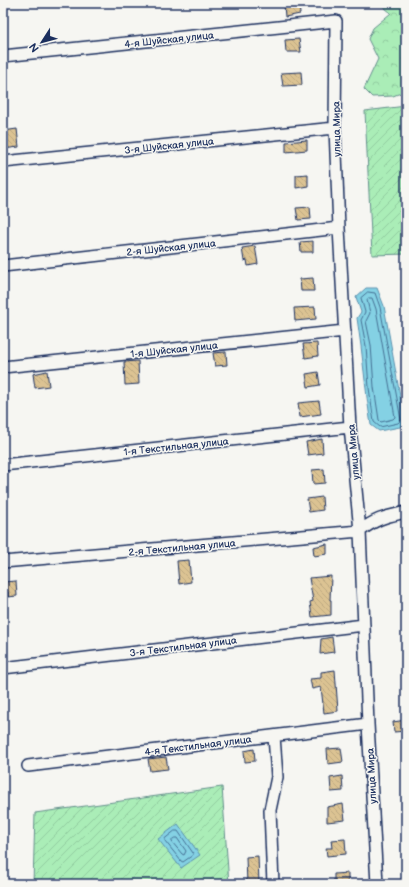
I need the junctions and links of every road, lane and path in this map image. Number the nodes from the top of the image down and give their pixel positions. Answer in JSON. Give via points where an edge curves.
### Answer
{"nodes":[{"id":1,"x":336,"y":21,"type":"joint"},
{"id":2,"x":3,"y":56,"type":"edge"},
{"id":3,"x":335,"y":128,"type":"junction"},
{"id":4,"x":3,"y":162,"type":"edge"},
{"id":5,"x":339,"y":228,"type":"junction"},
{"id":6,"x":3,"y":266,"type":"edge"},
{"id":7,"x":345,"y":332,"type":"junction"},
{"id":8,"x":3,"y":367,"type":"edge"},
{"id":9,"x":350,"y":427,"type":"junction"},
{"id":10,"x":3,"y":465,"type":"edge"},
{"id":11,"x":406,"y":512,"type":"edge"},
{"id":12,"x":360,"y":531,"type":"junction"},
{"id":13,"x":3,"y":562,"type":"edge"},
{"id":14,"x":364,"y":625,"type":"junction"},
{"id":15,"x":3,"y":668,"type":"edge"},
{"id":16,"x":368,"y":724,"type":"junction"},
{"id":17,"x":274,"y":736,"type":"junction"},
{"id":18,"x":28,"y":766,"type":"dead end"},
{"id":19,"x":273,"y":884,"type":"edge"},
{"id":20,"x":377,"y":884,"type":"edge"}],
"edges":[{"from":1,"to":2,"type":"street","name":"4-я Шуйская улица"},
{"from":1,"to":3,"type":"street","name":"улица Мира"},
{"from":3,"to":4,"type":"street","name":"3-я Шуйская улица"},
{"from":3,"to":5,"type":"street","name":"улица Мира"},
{"from":5,"to":6,"type":"street","name":"2-я Шуйская улица"},
{"from":5,"to":7,"type":"street","name":"улица Мира"},
{"from":7,"to":8,"type":"street","name":"1-я Шуйская улица"},
{"from":7,"to":9,"type":"street","name":"улица Мира"},
{"from":9,"to":10,"type":"street","name":"1-я Текстильная улица"},
{"from":9,"to":12,"type":"street","name":"улица Мира"},
{"from":11,"to":12,"type":"street","via":[[381,517]]},
{"from":12,"to":13,"type":"street","name":"2-я Текстильная улица"},
{"from":12,"to":14,"type":"street","name":"улица Мира"},
{"from":14,"to":15,"type":"street","name":"3-я Текстильная улица"},
{"from":14,"to":16,"type":"street","name":"улица Мира"},
{"from":16,"to":17,"type":"street","name":"4-я Текстильная улица"},
{"from":16,"to":20,"type":"street","name":"улица Мира"},
{"from":17,"to":18,"type":"street","name":"4-я Текстильная улица"},
{"from":17,"to":19,"type":"street","via":[[277,777],[270,810]]}]}
